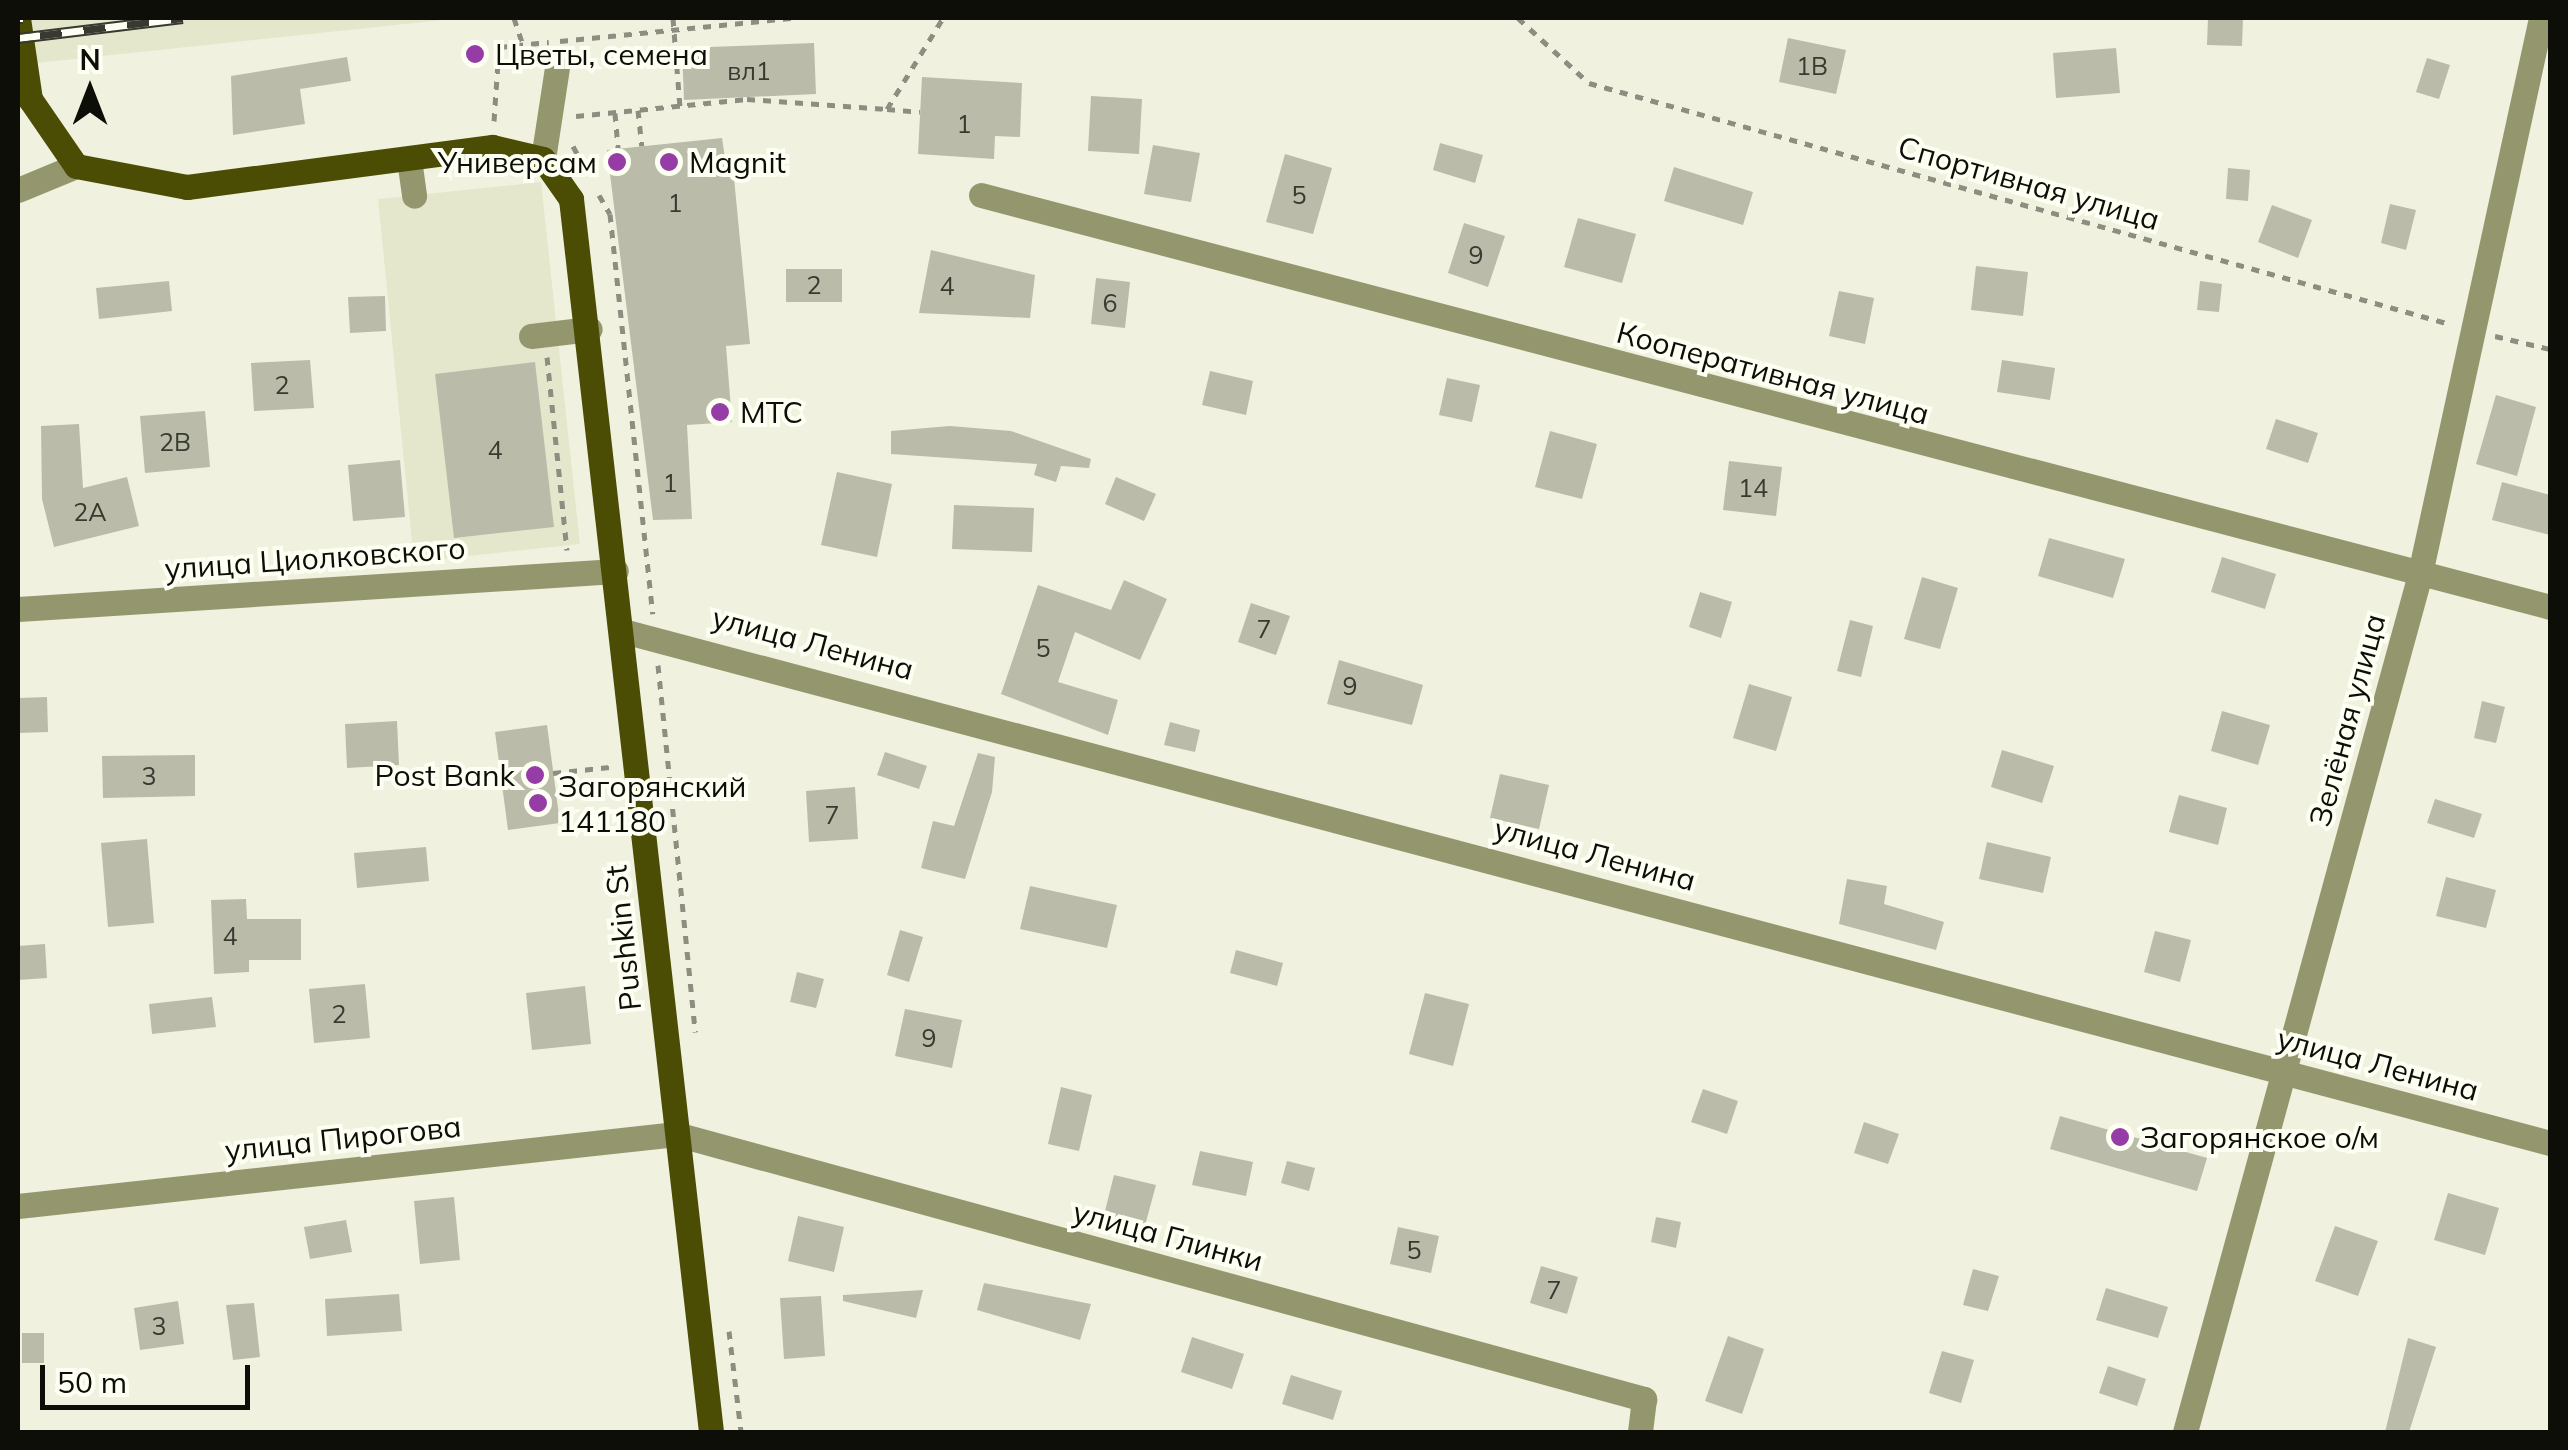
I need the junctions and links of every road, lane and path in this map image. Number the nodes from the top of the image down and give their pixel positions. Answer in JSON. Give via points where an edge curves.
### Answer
{"nodes":[{"id":1,"x":18,"y":18,"type":"edge"},
{"id":2,"x":673,"y":18,"type":"edge"},
{"id":3,"x":790,"y":18,"type":"edge"},
{"id":4,"x":943,"y":18,"type":"edge"},
{"id":5,"x":1518,"y":18,"type":"edge"},
{"id":6,"x":2541,"y":18,"type":"edge"},
{"id":7,"x":674,"y":29,"type":"junction"},
{"id":8,"x":557,"y":68,"type":"dead end"},
{"id":9,"x":680,"y":106,"type":"junction"},
{"id":10,"x":887,"y":109,"type":"junction"},
{"id":11,"x":638,"y":110,"type":"junction"},
{"id":12,"x":615,"y":112,"type":"junction"},
{"id":13,"x":920,"y":112,"type":"dead end"},
{"id":14,"x":558,"y":118,"type":"dead end"},
{"id":15,"x":642,"y":146,"type":"dead end"},
{"id":16,"x":492,"y":148,"type":"junction"},
{"id":17,"x":618,"y":149,"type":"dead end"},
{"id":18,"x":410,"y":159,"type":"junction"},
{"id":19,"x":543,"y":159,"type":"junction"},
{"id":20,"x":76,"y":166,"type":"junction"},
{"id":21,"x":18,"y":190,"type":"edge"},
{"id":22,"x":414,"y":196,"type":"dead end"},
{"id":23,"x":981,"y":196,"type":"dead end"},
{"id":24,"x":2466,"y":329,"type":"junction"},
{"id":25,"x":590,"y":330,"type":"junction"},
{"id":26,"x":538,"y":336,"type":"joint"},
{"id":27,"x":2550,"y":349,"type":"edge"},
{"id":28,"x":616,"y":571,"type":"junction"},
{"id":29,"x":570,"y":574,"type":"junction"},
{"id":30,"x":2418,"y":578,"type":"junction"},
{"id":31,"x":2550,"y":607,"type":"edge"},
{"id":32,"x":18,"y":610,"type":"edge"},
{"id":33,"x":623,"y":632,"type":"junction"},
{"id":34,"x":615,"y":766,"type":"dead end"},
{"id":35,"x":553,"y":773,"type":"dead end"},
{"id":36,"x":2286,"y":1073,"type":"junction"},
{"id":37,"x":676,"y":1134,"type":"junction"},
{"id":38,"x":2550,"y":1143,"type":"edge"},
{"id":39,"x":18,"y":1206,"type":"edge"},
{"id":40,"x":711,"y":1432,"type":"edge"},
{"id":41,"x":1640,"y":1432,"type":"edge"},
{"id":42,"x":2186,"y":1432,"type":"edge"}],
"edges":[{"from":1,"to":20,"type":"main road","via":[[30,98]]},
{"from":2,"to":7,"type":"path"},
{"from":3,"to":7,"type":"path"},
{"from":4,"to":10,"type":"path"},
{"from":5,"to":24,"type":"path","name":"Спортивная улица","via":[[1589,82]]},
{"from":6,"to":24,"type":"street","name":"Зелёная улица"},
{"from":7,"to":9,"type":"path"},
{"from":7,"to":16,"type":"path","via":[[499,47]]},
{"from":8,"to":19,"type":"street"},
{"from":9,"to":10,"type":"path","via":[[747,100]]},
{"from":9,"to":11,"type":"path"},
{"from":10,"to":13,"type":"path"},
{"from":11,"to":12,"type":"path"},
{"from":11,"to":15,"type":"path"},
{"from":12,"to":14,"type":"path"},
{"from":12,"to":17,"type":"path"},
{"from":16,"to":18,"type":"main road"},
{"from":16,"to":19,"type":"main road"},
{"from":18,"to":20,"type":"main road","via":[[187,188]]},
{"from":18,"to":22,"type":"street"},
{"from":19,"to":25,"type":"main road","name":"Pushkin St","via":[[571,199]]},
{"from":20,"to":21,"type":"street"},
{"from":23,"to":30,"type":"street","name":"Кооперативная улица"},
{"from":24,"to":27,"type":"path","name":"Спортивная улица"},
{"from":24,"to":30,"type":"street","name":"Зелёная улица"},
{"from":25,"to":26,"type":"street"},
{"from":25,"to":28,"type":"main road","name":"Pushkin St"},
{"from":26,"to":29,"type":"path"},
{"from":28,"to":29,"type":"street","name":"улица Циолковского"},
{"from":28,"to":33,"type":"main road","name":"Pushkin St"},
{"from":29,"to":32,"type":"street","name":"улица Циолковского"},
{"from":30,"to":31,"type":"street","name":"Кооперативная улица"},
{"from":30,"to":36,"type":"street","name":"Зелёная улица"},
{"from":33,"to":36,"type":"street","name":"улица Ленина"},
{"from":33,"to":37,"type":"main road","name":"Pushkin St"},
{"from":34,"to":35,"type":"path"},
{"from":36,"to":38,"type":"street","name":"улица Ленина"},
{"from":36,"to":42,"type":"street","name":"Зелёная улица"},
{"from":37,"to":39,"type":"street","name":"улица Пирогова"},
{"from":37,"to":40,"type":"main road","name":"Pushkin St"},
{"from":37,"to":41,"type":"street","name":"улица Глинки","via":[[1644,1399]]}]}
